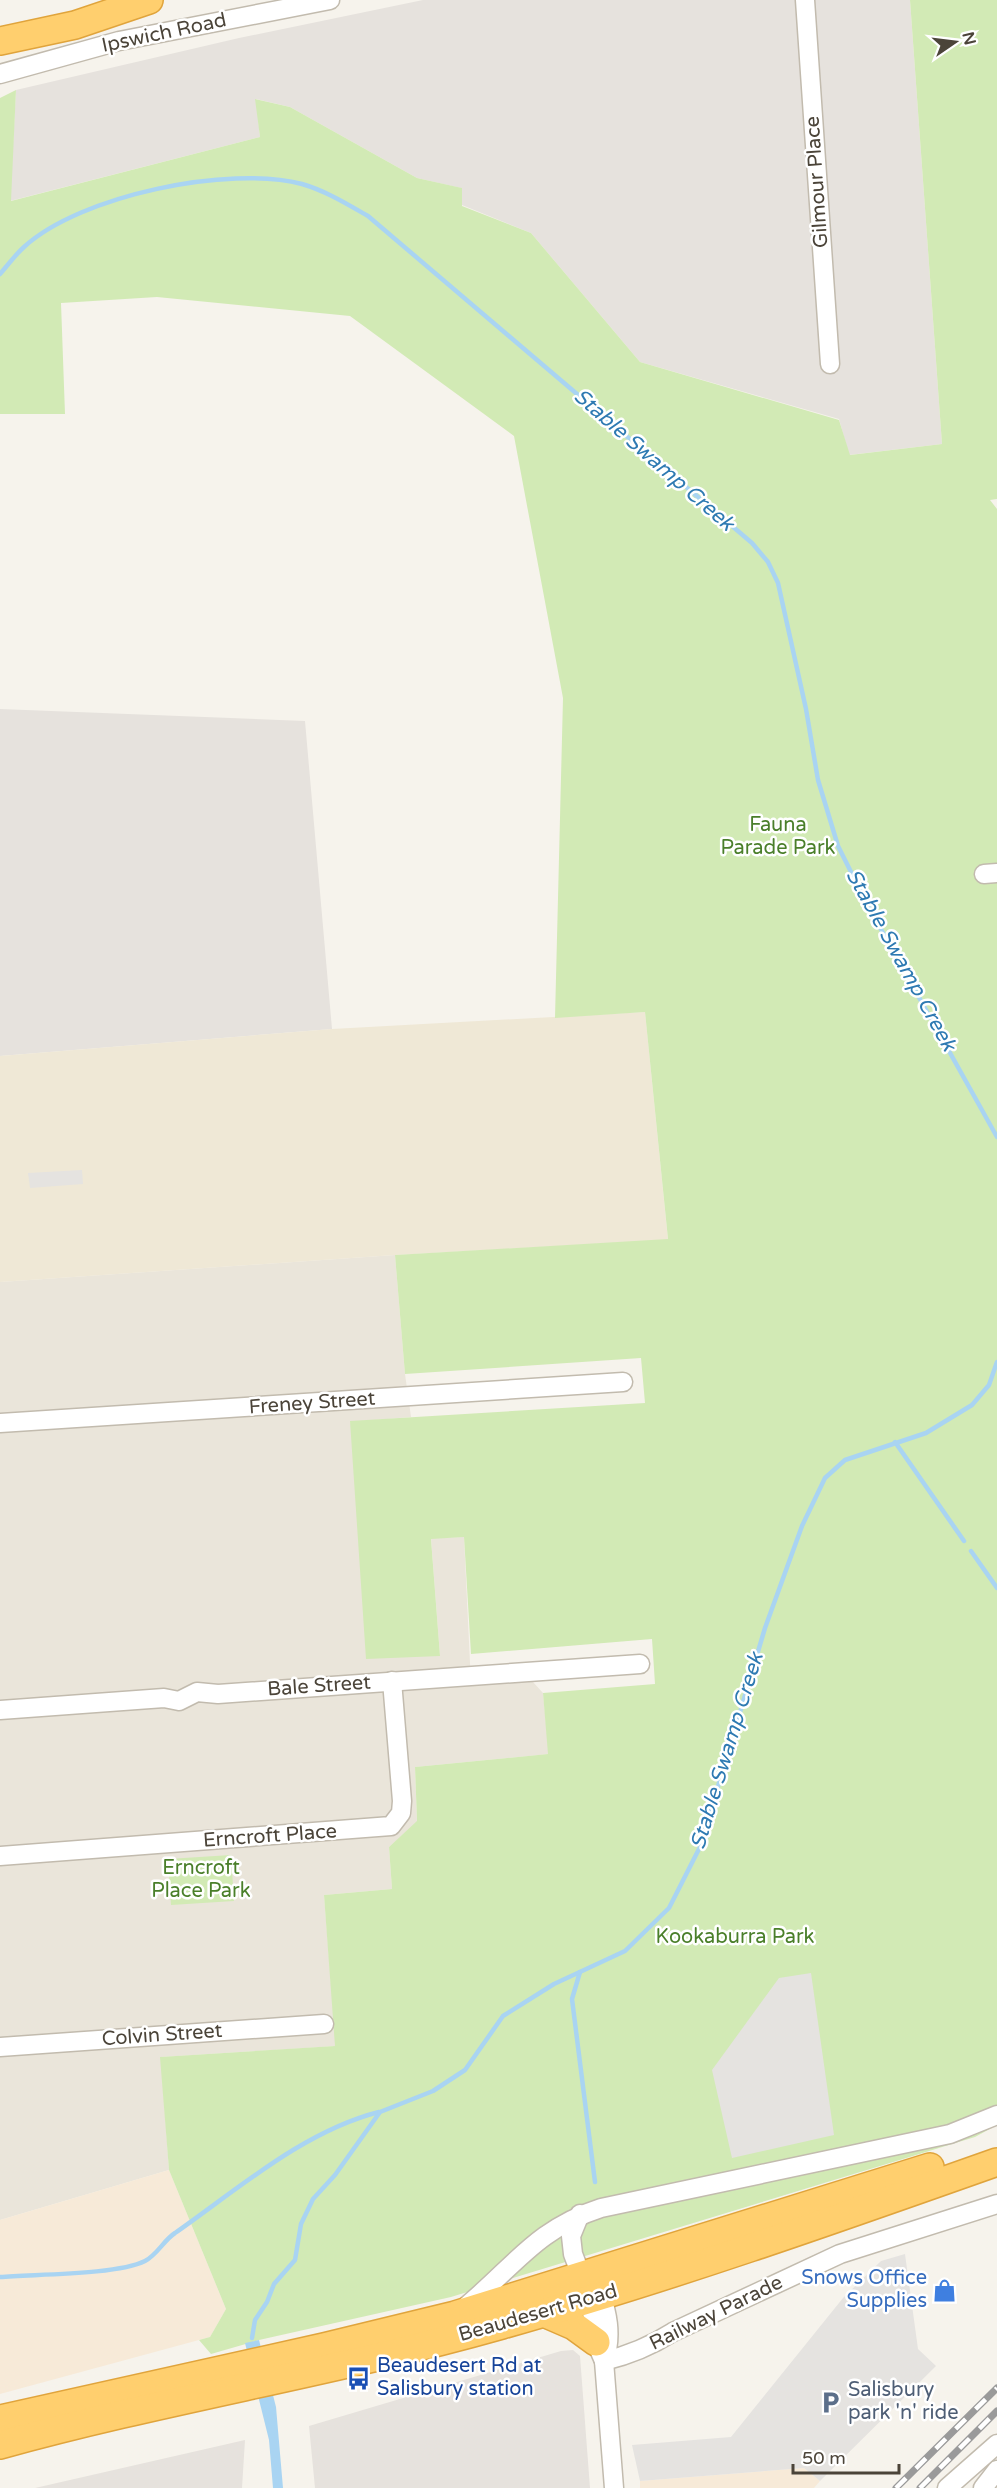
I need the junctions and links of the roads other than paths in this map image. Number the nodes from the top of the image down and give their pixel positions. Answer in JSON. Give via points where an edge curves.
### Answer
{"nodes":[{"id":1,"x":149,"y":0,"type":"edge"},
{"id":2,"x":330,"y":0,"type":"edge"},
{"id":3,"x":805,"y":0,"type":"edge"},
{"id":4,"x":0,"y":29,"type":"edge"},
{"id":5,"x":0,"y":41,"type":"edge"},
{"id":6,"x":0,"y":74,"type":"edge"},
{"id":7,"x":830,"y":364,"type":"dead end"},
{"id":8,"x":623,"y":1382,"type":"dead end"},
{"id":9,"x":0,"y":1423,"type":"edge"},
{"id":10,"x":640,"y":1664,"type":"dead end"},
{"id":11,"x":392,"y":1681,"type":"junction"},
{"id":12,"x":0,"y":1710,"type":"edge"},
{"id":13,"x":0,"y":1856,"type":"edge"},
{"id":14,"x":324,"y":2024,"type":"dead end"},
{"id":15,"x":0,"y":2047,"type":"edge"},
{"id":16,"x":997,"y":2115,"type":"edge"},
{"id":17,"x":997,"y":2146,"type":"edge"},
{"id":18,"x":997,"y":2162,"type":"edge"},
{"id":19,"x":997,"y":2204,"type":"edge"},
{"id":20,"x":580,"y":2214,"type":"junction"},
{"id":21,"x":592,"y":2285,"type":"junction"},
{"id":22,"x":544,"y":2313,"type":"junction"},
{"id":23,"x":455,"y":2315,"type":"junction"},
{"id":24,"x":600,"y":2351,"type":"junction"},
{"id":25,"x":291,"y":2366,"type":"junction"},
{"id":26,"x":226,"y":2380,"type":"junction"},
{"id":27,"x":0,"y":2420,"type":"edge"},
{"id":28,"x":997,"y":2444,"type":"edge"},
{"id":29,"x":0,"y":2445,"type":"edge"},
{"id":30,"x":997,"y":2470,"type":"edge"},
{"id":31,"x":614,"y":2488,"type":"edge"},
{"id":32,"x":947,"y":2488,"type":"edge"},
{"id":33,"x":983,"y":2488,"type":"edge"}],
"edges":[{"from":1,"to":4,"type":"highway"},
{"from":1,"to":5,"type":"highway","via":[[75,25]]},
{"from":2,"to":6,"type":"street","name":"Ipswich Road","via":[[119,41]]},
{"from":3,"to":7,"type":"street","name":"Gilmour Place"},
{"from":8,"to":9,"type":"street","name":"Freney Street"},
{"from":10,"to":11,"type":"street","name":"Bale Street"},
{"from":11,"to":12,"type":"street","name":"Bale Street","via":[[218,1694],[200,1692],[179,1701],[164,1698]]},
{"from":11,"to":13,"type":"street","name":"Erncroft Place","via":[[402,1802],[401,1813],[391,1826]]},
{"from":14,"to":15,"type":"street","name":"Colvin Street"},
{"from":16,"to":20,"type":"street","name":"Beaudesert Road","via":[[950,2134]]},
{"from":17,"to":21,"type":"highway","name":"Beaudesert Road"},
{"from":18,"to":21,"type":"highway","name":"Beaudesert Road"},
{"from":19,"to":24,"type":"street","name":"Railway Parade","via":[[840,2254],[628,2355]]},
{"from":20,"to":21,"type":"street","name":"Beaudesert Road","via":[[571,2236],[573,2254]]},
{"from":20,"to":23,"type":"street","name":"Beaudesert Road","via":[[548,2231]]},
{"from":21,"to":22,"type":"highway","name":"Beaudesert Road"},
{"from":21,"to":23,"type":"highway","name":"Beaudesert Road"},
{"from":21,"to":24,"type":"street"},
{"from":22,"to":24,"type":"highway","via":[[574,2326]]},
{"from":22,"to":25,"type":"highway","name":"Beaudesert Road"},
{"from":23,"to":25,"type":"highway","name":"Beaudesert Road"},
{"from":24,"to":31,"type":"street"},
{"from":25,"to":26,"type":"highway","name":"Beaudesert Road"},
{"from":26,"to":27,"type":"highway","name":"Beaudesert Road"},
{"from":26,"to":29,"type":"highway","name":"Beaudesert Road"},
{"from":28,"to":32,"type":"street"},
{"from":30,"to":33,"type":"street"}]}
